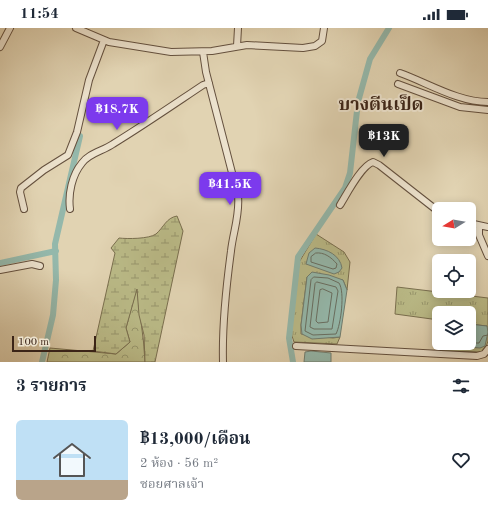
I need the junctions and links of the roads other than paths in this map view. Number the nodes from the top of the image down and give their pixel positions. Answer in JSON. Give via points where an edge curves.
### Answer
{"nodes":[{"id":1,"x":10,"y":28,"type":"edge"},
{"id":2,"x":76,"y":28,"type":"edge"},
{"id":3,"x":238,"y":28,"type":"edge"},
{"id":4,"x":324,"y":28,"type":"edge"},
{"id":5,"x":104,"y":40,"type":"junction"},
{"id":6,"x":237,"y":46,"type":"junction"},
{"id":7,"x":0,"y":47,"type":"edge"},
{"id":8,"x":203,"y":52,"type":"junction"},
{"id":9,"x":400,"y":73,"type":"dead end"},
{"id":10,"x":209,"y":83,"type":"junction"},
{"id":11,"x":398,"y":84,"type":"dead end"},
{"id":12,"x":488,"y":102,"type":"edge"},
{"id":13,"x":488,"y":110,"type":"edge"},
{"id":14,"x":340,"y":205,"type":"dead end"},
{"id":15,"x":432,"y":207,"type":"edge"},
{"id":16,"x":24,"y":209,"type":"dead end"},
{"id":17,"x":70,"y":210,"type":"dead end"},
{"id":18,"x":476,"y":225,"type":"edge"},
{"id":19,"x":479,"y":226,"type":"junction"},
{"id":20,"x":488,"y":227,"type":"edge"},
{"id":21,"x":488,"y":256,"type":"edge"},
{"id":22,"x":40,"y":266,"type":"dead end"},
{"id":23,"x":0,"y":270,"type":"edge"},
{"id":24,"x":296,"y":346,"type":"dead end"},
{"id":25,"x":488,"y":349,"type":"edge"},
{"id":26,"x":223,"y":362,"type":"edge"}],
"edges":[{"from":1,"to":7,"type":"street"},
{"from":2,"to":5,"type":"street"},
{"from":3,"to":6,"type":"street"},
{"from":4,"to":6,"type":"street","via":[[323,38],[315,46]]},
{"from":5,"to":8,"type":"street","via":[[171,52]]},
{"from":5,"to":16,"type":"street","via":[[89,80],[77,132],[68,155],[21,188]]},
{"from":6,"to":8,"type":"street"},
{"from":8,"to":10,"type":"street"},
{"from":9,"to":12,"type":"street","via":[[460,98]]},
{"from":10,"to":17,"type":"street","via":[[112,146],[87,158],[73,178]]},
{"from":10,"to":26,"type":"street","via":[[238,196],[239,209],[230,258],[222,337]]},
{"from":11,"to":13,"type":"street","via":[[460,107]]},
{"from":14,"to":15,"type":"street","via":[[361,172],[373,162]]},
{"from":18,"to":19,"type":"street"},
{"from":19,"to":20,"type":"street"},
{"from":19,"to":21,"type":"street","via":[[479,235]]},
{"from":22,"to":23,"type":"street","via":[[32,264]]},
{"from":24,"to":25,"type":"street","via":[[477,356],[484,354]]}]}
